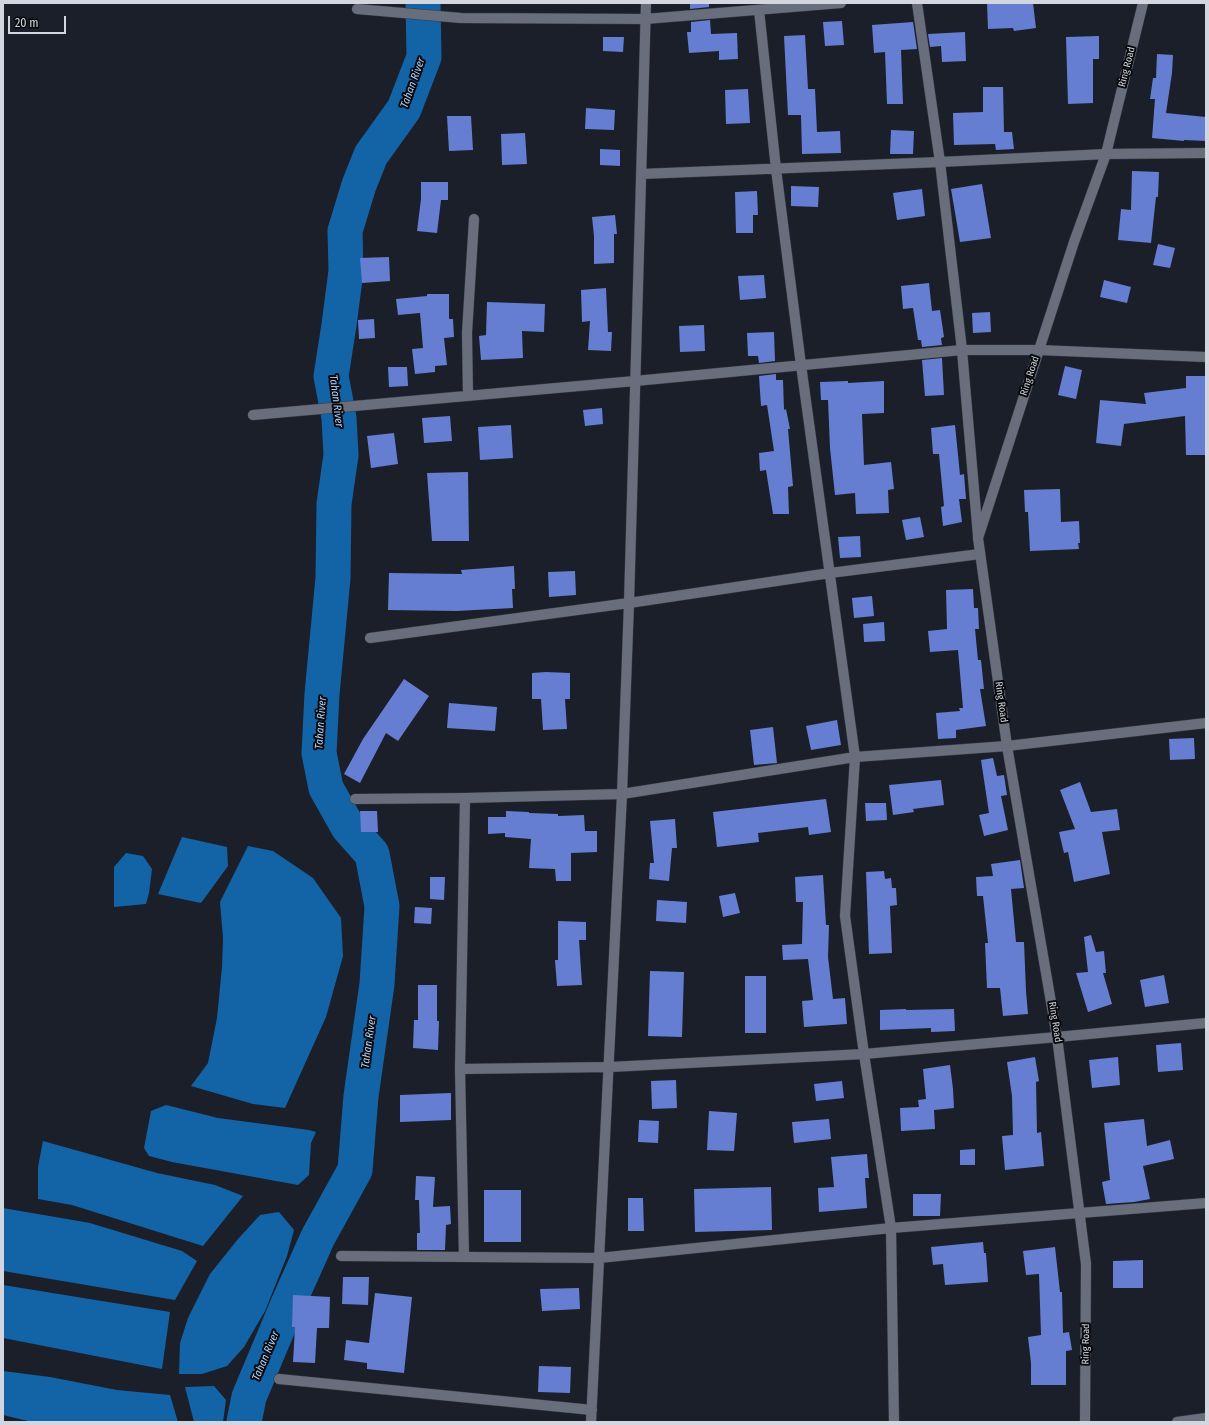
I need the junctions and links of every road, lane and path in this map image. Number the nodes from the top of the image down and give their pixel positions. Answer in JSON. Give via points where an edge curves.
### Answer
{"nodes":[{"id":1,"x":646,"y":3,"type":"edge"},
{"id":2,"x":841,"y":3,"type":"edge"},
{"id":3,"x":917,"y":3,"type":"edge"},
{"id":4,"x":1143,"y":3,"type":"edge"},
{"id":5,"x":357,"y":9,"type":"dead end"},
{"id":6,"x":759,"y":10,"type":"junction"},
{"id":7,"x":645,"y":19,"type":"junction"},
{"id":8,"x":1206,"y":153,"type":"edge"},
{"id":9,"x":1106,"y":154,"type":"junction"},
{"id":10,"x":940,"y":162,"type":"junction"},
{"id":11,"x":776,"y":169,"type":"junction"},
{"id":12,"x":641,"y":174,"type":"junction"},
{"id":13,"x":474,"y":219,"type":"dead end"},
{"id":14,"x":962,"y":350,"type":"junction"},
{"id":15,"x":1039,"y":350,"type":"junction"},
{"id":16,"x":1206,"y":357,"type":"edge"},
{"id":17,"x":801,"y":366,"type":"junction"},
{"id":18,"x":636,"y":381,"type":"junction"},
{"id":19,"x":468,"y":396,"type":"junction"},
{"id":20,"x":253,"y":415,"type":"dead end"},
{"id":21,"x":978,"y":538,"type":"junction"},
{"id":22,"x":980,"y":554,"type":"junction"},
{"id":23,"x":830,"y":573,"type":"junction"},
{"id":24,"x":630,"y":603,"type":"junction"},
{"id":25,"x":370,"y":638,"type":"dead end"},
{"id":26,"x":1206,"y":723,"type":"edge"},
{"id":27,"x":1007,"y":746,"type":"junction"},
{"id":28,"x":855,"y":757,"type":"junction"},
{"id":29,"x":622,"y":794,"type":"junction"},
{"id":30,"x":465,"y":798,"type":"junction"},
{"id":31,"x":355,"y":799,"type":"dead end"},
{"id":32,"x":1206,"y":1023,"type":"edge"},
{"id":33,"x":1057,"y":1037,"type":"junction"},
{"id":34,"x":864,"y":1054,"type":"junction"},
{"id":35,"x":610,"y":1067,"type":"junction"},
{"id":36,"x":460,"y":1069,"type":"junction"},
{"id":37,"x":1206,"y":1203,"type":"edge"},
{"id":38,"x":1080,"y":1213,"type":"junction"},
{"id":39,"x":891,"y":1228,"type":"junction"},
{"id":40,"x":341,"y":1256,"type":"dead end"},
{"id":41,"x":464,"y":1257,"type":"junction"},
{"id":42,"x":599,"y":1258,"type":"junction"},
{"id":43,"x":279,"y":1379,"type":"dead end"},
{"id":44,"x":592,"y":1410,"type":"junction"},
{"id":45,"x":1206,"y":1418,"type":"edge"},
{"id":46,"x":591,"y":1422,"type":"edge"},
{"id":47,"x":894,"y":1422,"type":"edge"},
{"id":48,"x":1085,"y":1422,"type":"edge"},
{"id":49,"x":1177,"y":1422,"type":"edge"}],
"edges":[{"from":1,"to":7,"type":"street"},
{"from":2,"to":6,"type":"street"},
{"from":3,"to":10,"type":"street"},
{"from":4,"to":9,"type":"street","name":"Ring Road"},
{"from":5,"to":7,"type":"street","via":[[461,18]]},
{"from":6,"to":7,"type":"street"},
{"from":6,"to":11,"type":"street"},
{"from":7,"to":12,"type":"street"},
{"from":8,"to":9,"type":"street"},
{"from":9,"to":10,"type":"street"},
{"from":9,"to":15,"type":"street","name":"Ring Road"},
{"from":10,"to":11,"type":"street"},
{"from":10,"to":14,"type":"street"},
{"from":11,"to":12,"type":"street"},
{"from":11,"to":17,"type":"street"},
{"from":12,"to":18,"type":"street"},
{"from":13,"to":19,"type":"street","via":[[467,333]]},
{"from":14,"to":15,"type":"street"},
{"from":14,"to":17,"type":"street"},
{"from":14,"to":21,"type":"street"},
{"from":15,"to":16,"type":"street"},
{"from":15,"to":21,"type":"street","name":"Ring Road"},
{"from":17,"to":18,"type":"street"},
{"from":17,"to":23,"type":"street"},
{"from":18,"to":19,"type":"street"},
{"from":18,"to":24,"type":"street"},
{"from":19,"to":20,"type":"street"},
{"from":21,"to":22,"type":"street","name":"Ring Road"},
{"from":22,"to":23,"type":"street"},
{"from":22,"to":27,"type":"street","name":"Ring Road"},
{"from":23,"to":24,"type":"street"},
{"from":23,"to":28,"type":"street"},
{"from":24,"to":25,"type":"street"},
{"from":24,"to":29,"type":"street"},
{"from":26,"to":27,"type":"street"},
{"from":27,"to":28,"type":"street"},
{"from":27,"to":33,"type":"street","name":"Ring Road"},
{"from":28,"to":29,"type":"street"},
{"from":28,"to":34,"type":"street","via":[[845,916]]},
{"from":29,"to":30,"type":"street"},
{"from":29,"to":35,"type":"street"},
{"from":30,"to":31,"type":"street"},
{"from":30,"to":36,"type":"street"},
{"from":32,"to":33,"type":"street"},
{"from":33,"to":34,"type":"street"},
{"from":33,"to":38,"type":"street","name":"Ring Road"},
{"from":34,"to":35,"type":"street"},
{"from":34,"to":39,"type":"street"},
{"from":35,"to":36,"type":"street"},
{"from":35,"to":42,"type":"street"},
{"from":36,"to":41,"type":"street"},
{"from":37,"to":38,"type":"street"},
{"from":38,"to":39,"type":"street"},
{"from":38,"to":48,"type":"street","name":"Ring Road","via":[[1086,1264]]},
{"from":39,"to":42,"type":"street"},
{"from":39,"to":47,"type":"street"},
{"from":40,"to":41,"type":"street"},
{"from":41,"to":42,"type":"street"},
{"from":42,"to":44,"type":"street"},
{"from":43,"to":44,"type":"street"},
{"from":44,"to":46,"type":"street"},
{"from":45,"to":49,"type":"street"}]}
